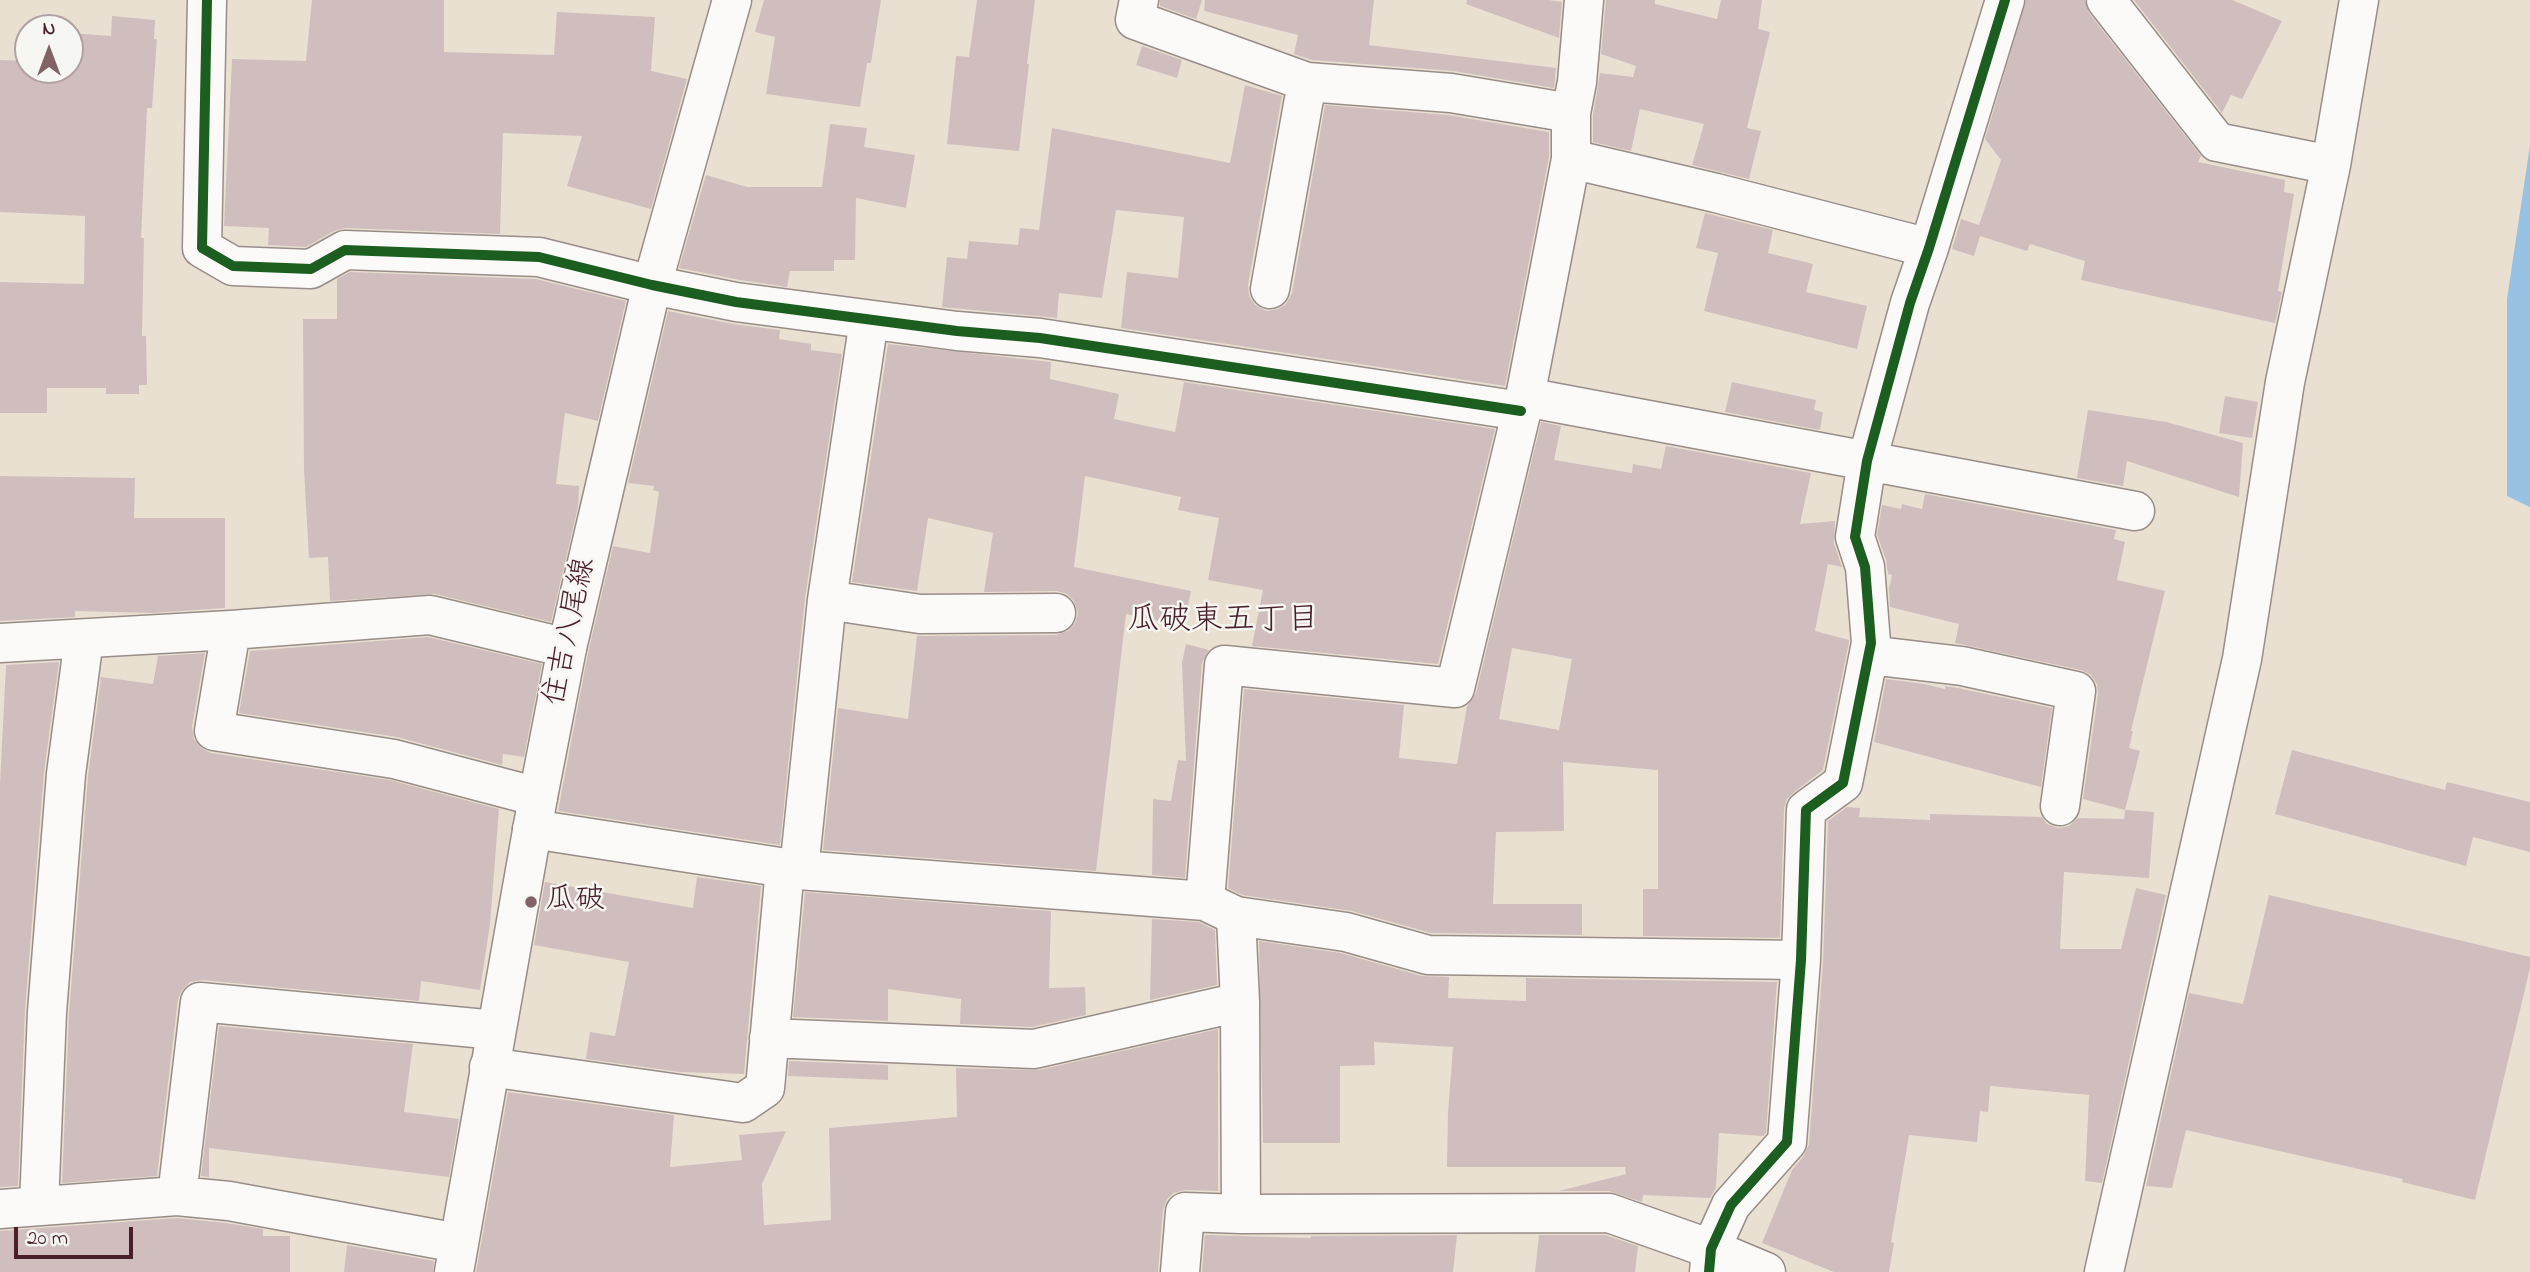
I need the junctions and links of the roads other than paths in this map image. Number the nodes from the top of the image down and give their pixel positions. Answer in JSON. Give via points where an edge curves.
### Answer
{"nodes":[{"id":1,"x":207,"y":0,"type":"edge"},
{"id":2,"x":732,"y":0,"type":"edge"},
{"id":3,"x":1139,"y":0,"type":"edge"},
{"id":4,"x":1584,"y":0,"type":"edge"},
{"id":5,"x":2005,"y":0,"type":"edge"},
{"id":6,"x":2106,"y":0,"type":"edge"},
{"id":7,"x":2359,"y":0,"type":"edge"},
{"id":8,"x":1307,"y":82,"type":"junction"},
{"id":9,"x":1571,"y":113,"type":"junction"},
{"id":10,"x":1571,"y":159,"type":"junction"},
{"id":11,"x":2331,"y":165,"type":"junction"},
{"id":12,"x":1929,"y":247,"type":"junction"},
{"id":13,"x":652,"y":285,"type":"junction"},
{"id":14,"x":1270,"y":289,"type":"dead end"},
{"id":15,"x":869,"y":320,"type":"junction"},
{"id":16,"x":1523,"y":404,"type":"junction"},
{"id":17,"x":1867,"y":461,"type":"junction"},
{"id":18,"x":2135,"y":511,"type":"dead end"},
{"id":19,"x":827,"y":600,"type":"junction"},
{"id":20,"x":1056,"y":613,"type":"dead end"},
{"id":21,"x":230,"y":630,"type":"junction"},
{"id":22,"x":83,"y":639,"type":"junction"},
{"id":23,"x":0,"y":643,"type":"edge"},
{"id":24,"x":568,"y":648,"type":"junction"},
{"id":25,"x":1869,"y":655,"type":"junction"},
{"id":26,"x":2060,"y":806,"type":"dead end"},
{"id":27,"x":535,"y":813,"type":"junction"},
{"id":28,"x":792,"y":869,"type":"junction"},
{"id":29,"x":1221,"y":909,"type":"junction"},
{"id":30,"x":1801,"y":960,"type":"junction"},
{"id":31,"x":1240,"y":1002,"type":"junction"},
{"id":32,"x":496,"y":1030,"type":"junction"},
{"id":33,"x":769,"y":1038,"type":"junction"},
{"id":34,"x":489,"y":1067,"type":"junction"},
{"id":35,"x":177,"y":1196,"type":"junction"},
{"id":36,"x":39,"y":1205,"type":"junction"},
{"id":37,"x":0,"y":1209,"type":"edge"},
{"id":38,"x":1241,"y":1214,"type":"junction"},
{"id":39,"x":456,"y":1257,"type":"edge"},
{"id":40,"x":1710,"y":1261,"type":"edge"},
{"id":41,"x":1180,"y":1272,"type":"edge"},
{"id":42,"x":1766,"y":1272,"type":"edge"},
{"id":43,"x":2104,"y":1272,"type":"edge"}],
"edges":[{"from":1,"to":13,"type":"street","via":[[202,248],[233,266],[310,269],[345,250],[539,257]]},
{"from":2,"to":13,"type":"street","name":"住吉八尾線"},
{"from":3,"to":8,"type":"street","via":[[1135,20]]},
{"from":4,"to":9,"type":"street"},
{"from":5,"to":12,"type":"street"},
{"from":6,"to":11,"type":"street","via":[[2217,142]]},
{"from":7,"to":11,"type":"street"},
{"from":8,"to":9,"type":"street","via":[[1451,93]]},
{"from":8,"to":14,"type":"street"},
{"from":9,"to":10,"type":"street"},
{"from":10,"to":12,"type":"street"},
{"from":10,"to":16,"type":"street"},
{"from":11,"to":43,"type":"street","via":[[2286,383],[2242,659]]},
{"from":12,"to":17,"type":"street"},
{"from":13,"to":15,"type":"street"},
{"from":13,"to":24,"type":"street","name":"住吉八尾線"},
{"from":15,"to":16,"type":"street","via":[[1040,338]]},
{"from":15,"to":19,"type":"street"},
{"from":16,"to":17,"type":"street"},
{"from":16,"to":29,"type":"street","via":[[1455,688],[1224,665]]},
{"from":17,"to":18,"type":"street"},
{"from":17,"to":25,"type":"street","via":[[1855,537],[1865,567]]},
{"from":19,"to":20,"type":"street","via":[[920,614]]},
{"from":19,"to":28,"type":"street"},
{"from":21,"to":22,"type":"street"},
{"from":21,"to":24,"type":"street","via":[[430,615]]},
{"from":21,"to":27,"type":"street","via":[[214,731],[394,759]]},
{"from":22,"to":23,"type":"street"},
{"from":22,"to":36,"type":"street","via":[[66,774],[47,1013]]},
{"from":24,"to":27,"type":"street","name":"住吉八尾線"},
{"from":25,"to":26,"type":"street","via":[[1962,666],[2076,691]]},
{"from":25,"to":30,"type":"street","via":[[1843,783],[1806,810]]},
{"from":27,"to":28,"type":"street"},
{"from":27,"to":32,"type":"street","name":"住吉八尾線"},
{"from":28,"to":29,"type":"street"},
{"from":28,"to":33,"type":"street"},
{"from":29,"to":30,"type":"street","via":[[1346,932],[1427,955]]},
{"from":29,"to":31,"type":"street"},
{"from":30,"to":40,"type":"street","via":[[1787,1142],[1731,1205]]},
{"from":31,"to":33,"type":"street","via":[[1034,1049]]},
{"from":31,"to":38,"type":"street"},
{"from":32,"to":34,"type":"street","name":"住吉八尾線"},
{"from":32,"to":35,"type":"street","via":[[200,1002]]},
{"from":33,"to":34,"type":"street","via":[[765,1088],[743,1103]]},
{"from":34,"to":39,"type":"street","name":"住吉八尾線"},
{"from":35,"to":36,"type":"street"},
{"from":35,"to":39,"type":"street","via":[[229,1201]]},
{"from":36,"to":37,"type":"street"},
{"from":38,"to":40,"type":"street","via":[[1609,1213]]},
{"from":38,"to":41,"type":"street","via":[[1185,1212]]},
{"from":40,"to":42,"type":"street"}]}
